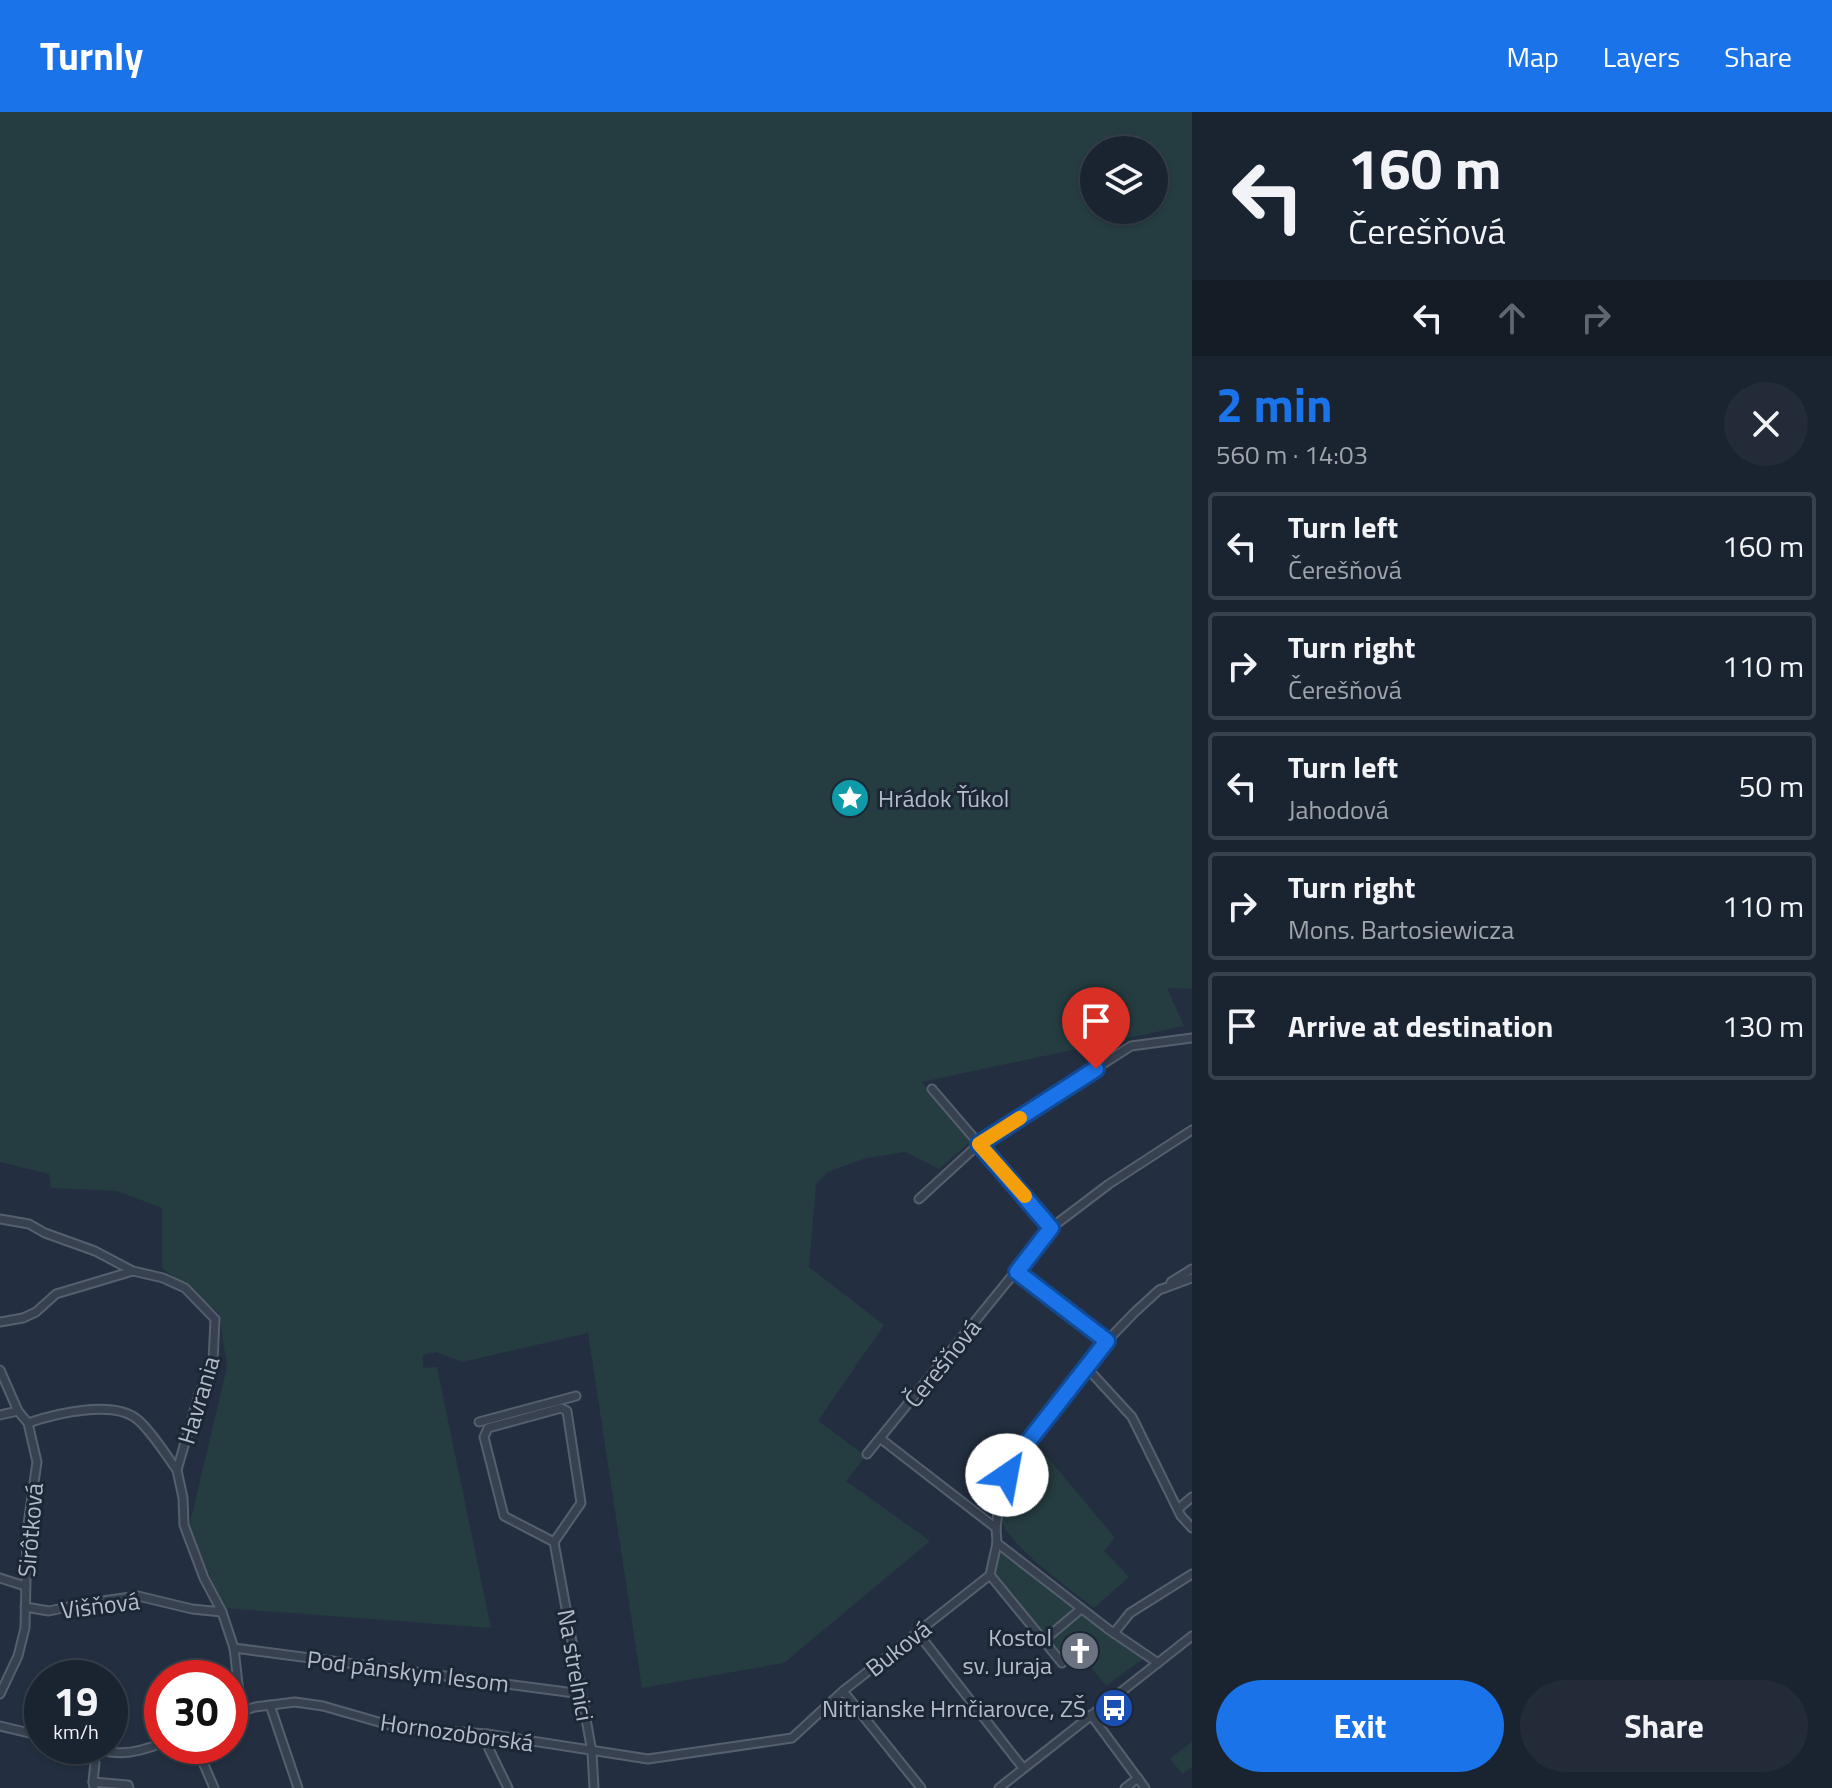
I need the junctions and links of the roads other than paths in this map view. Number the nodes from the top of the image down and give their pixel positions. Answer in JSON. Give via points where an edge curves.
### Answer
{"nodes":[{"id":1,"x":1192,"y":1038,"type":"edge"},
{"id":2,"x":932,"y":1089,"type":"dead end"},
{"id":3,"x":1192,"y":1130,"type":"edge"},
{"id":4,"x":979,"y":1144,"type":"junction"},
{"id":5,"x":919,"y":1199,"type":"dead end"},
{"id":6,"x":0,"y":1219,"type":"edge"},
{"id":7,"x":1051,"y":1228,"type":"junction"},
{"id":8,"x":1192,"y":1269,"type":"edge"},
{"id":9,"x":133,"y":1271,"type":"junction"},
{"id":10,"x":1017,"y":1272,"type":"junction"},
{"id":11,"x":1192,"y":1278,"type":"edge"},
{"id":12,"x":1159,"y":1290,"type":"junction"},
{"id":13,"x":0,"y":1322,"type":"edge"},
{"id":14,"x":1107,"y":1341,"type":"junction"},
{"id":15,"x":1087,"y":1368,"type":"junction"},
{"id":16,"x":0,"y":1370,"type":"edge"},
{"id":17,"x":576,"y":1396,"type":"dead end"},
{"id":18,"x":543,"y":1409,"type":"junction"},
{"id":19,"x":18,"y":1411,"type":"junction"},
{"id":20,"x":0,"y":1415,"type":"edge"},
{"id":21,"x":507,"y":1419,"type":"junction"},
{"id":22,"x":479,"y":1422,"type":"dead end"},
{"id":23,"x":28,"y":1423,"type":"junction"},
{"id":24,"x":881,"y":1439,"type":"junction"},
{"id":25,"x":867,"y":1454,"type":"dead end"},
{"id":26,"x":177,"y":1470,"type":"junction"},
{"id":27,"x":1192,"y":1497,"type":"edge"},
{"id":28,"x":1178,"y":1509,"type":"junction"},
{"id":29,"x":996,"y":1528,"type":"junction"},
{"id":30,"x":1192,"y":1528,"type":"edge"},
{"id":31,"x":554,"y":1542,"type":"junction"},
{"id":32,"x":997,"y":1543,"type":"junction"},
{"id":33,"x":1192,"y":1574,"type":"edge"},
{"id":34,"x":990,"y":1575,"type":"junction"},
{"id":35,"x":0,"y":1578,"type":"edge"},
{"id":36,"x":25,"y":1586,"type":"junction"},
{"id":37,"x":25,"y":1607,"type":"junction"},
{"id":38,"x":1081,"y":1609,"type":"junction"},
{"id":39,"x":222,"y":1612,"type":"junction"},
{"id":40,"x":917,"y":1632,"type":"junction"},
{"id":41,"x":1114,"y":1633,"type":"junction"},
{"id":42,"x":1192,"y":1636,"type":"edge"},
{"id":43,"x":1043,"y":1641,"type":"junction"},
{"id":44,"x":234,"y":1648,"type":"junction"},
{"id":45,"x":235,"y":1660,"type":"edge"},
{"id":46,"x":1062,"y":1663,"type":"dead end"},
{"id":47,"x":1158,"y":1663,"type":"junction"},
{"id":48,"x":843,"y":1691,"type":"junction"},
{"id":49,"x":0,"y":1694,"type":"edge"},
{"id":50,"x":582,"y":1694,"type":"junction"},
{"id":51,"x":270,"y":1705,"type":"junction"},
{"id":52,"x":248,"y":1710,"type":"edge"},
{"id":53,"x":1091,"y":1715,"type":"junction"},
{"id":54,"x":0,"y":1726,"type":"edge"},
{"id":55,"x":24,"y":1732,"type":"edge"},
{"id":56,"x":487,"y":1734,"type":"junction"},
{"id":57,"x":592,"y":1752,"type":"junction"},
{"id":58,"x":95,"y":1764,"type":"edge"},
{"id":59,"x":204,"y":1764,"type":"edge"},
{"id":60,"x":1023,"y":1768,"type":"junction"},
{"id":61,"x":1138,"y":1778,"type":"junction"},
{"id":62,"x":93,"y":1785,"type":"edge"},
{"id":63,"x":129,"y":1788,"type":"edge"},
{"id":64,"x":214,"y":1788,"type":"edge"},
{"id":65,"x":298,"y":1788,"type":"edge"},
{"id":66,"x":508,"y":1788,"type":"edge"},
{"id":67,"x":594,"y":1788,"type":"edge"},
{"id":68,"x":921,"y":1788,"type":"edge"},
{"id":69,"x":999,"y":1788,"type":"edge"},
{"id":70,"x":1125,"y":1788,"type":"edge"},
{"id":71,"x":1145,"y":1788,"type":"edge"}],
"edges":[{"from":1,"to":4,"type":"street","via":[[1131,1046]]},
{"from":2,"to":4,"type":"street"},
{"from":3,"to":7,"type":"street","name":"Čerešňová"},
{"from":4,"to":5,"type":"street"},
{"from":4,"to":7,"type":"street"},
{"from":6,"to":9,"type":"street","name":"Havrania","via":[[29,1224]]},
{"from":7,"to":10,"type":"street","name":"Čerešňová"},
{"from":8,"to":12,"type":"street"},
{"from":9,"to":13,"type":"street","via":[[56,1294],[36,1312]]},
{"from":9,"to":26,"type":"street","name":"Havrania","via":[[185,1288],[215,1319],[213,1362]]},
{"from":10,"to":14,"type":"street"},
{"from":10,"to":24,"type":"street","name":"Čerešňová"},
{"from":11,"to":12,"type":"street"},
{"from":12,"to":14,"type":"street"},
{"from":14,"to":15,"type":"street"},
{"from":15,"to":28,"type":"street","via":[[1132,1417]]},
{"from":15,"to":29,"type":"street","via":[[1013,1461],[1001,1489]]},
{"from":16,"to":19,"type":"street","name":"Sirôtková"},
{"from":17,"to":18,"type":"street"},
{"from":18,"to":21,"type":"street"},
{"from":18,"to":31,"type":"street","via":[[567,1411],[581,1503]]},
{"from":19,"to":20,"type":"street"},
{"from":19,"to":23,"type":"street","name":"Sirôtková"},
{"from":21,"to":22,"type":"street"},
{"from":21,"to":31,"type":"street","via":[[488,1428],[484,1437],[504,1516]]},
{"from":23,"to":26,"type":"street","via":[[58,1412],[127,1414],[137,1419]]},
{"from":23,"to":36,"type":"street","name":"Sirôtková","via":[[37,1462]]},
{"from":24,"to":25,"type":"street","name":"Čerešňová"},
{"from":24,"to":29,"type":"street"},
{"from":26,"to":39,"type":"street","name":"Havrania","via":[[184,1525]]},
{"from":27,"to":28,"type":"street"},
{"from":28,"to":30,"type":"street"},
{"from":29,"to":32,"type":"street"},
{"from":31,"to":50,"type":"street","name":"Na strelnici"},
{"from":32,"to":34,"type":"street"},
{"from":32,"to":38,"type":"street"},
{"from":33,"to":41,"type":"street","via":[[1130,1613]]},
{"from":34,"to":40,"type":"street","name":"Buková"},
{"from":34,"to":43,"type":"street"},
{"from":35,"to":36,"type":"street","name":"Višňová"},
{"from":36,"to":37,"type":"street","name":"Sirôtková"},
{"from":37,"to":39,"type":"street","name":"Višňová","via":[[49,1611],[138,1596]]},
{"from":37,"to":49,"type":"street","name":"Sirôtková","via":[[18,1656]]},
{"from":38,"to":41,"type":"street"},
{"from":38,"to":43,"type":"street"},
{"from":39,"to":44,"type":"street","name":"Havrania"},
{"from":40,"to":48,"type":"street","name":"Buková"},
{"from":40,"to":60,"type":"street"},
{"from":41,"to":47,"type":"street"},
{"from":42,"to":47,"type":"street"},
{"from":43,"to":46,"type":"street"},
{"from":44,"to":45,"type":"street","name":"Havrania"},
{"from":44,"to":50,"type":"street","name":"Pod pánskym lesom"},
{"from":47,"to":53,"type":"street"},
{"from":48,"to":57,"type":"street","name":"Buková","via":[[792,1738],[648,1759]]},
{"from":48,"to":68,"type":"street"},
{"from":50,"to":57,"type":"street","name":"Na strelnici"},
{"from":51,"to":52,"type":"street","name":"Hornozoborská"},
{"from":51,"to":56,"type":"street","name":"Hornozoborská","via":[[295,1702],[396,1727]]},
{"from":51,"to":65,"type":"street"},
{"from":53,"to":60,"type":"street"},
{"from":53,"to":61,"type":"street"},
{"from":54,"to":55,"type":"street"},
{"from":56,"to":57,"type":"street","name":"Hornozoborská"},
{"from":56,"to":66,"type":"street"},
{"from":57,"to":67,"type":"street","name":"Na strelnici"},
{"from":58,"to":62,"type":"street"},
{"from":59,"to":64,"type":"street"},
{"from":60,"to":69,"type":"street"},
{"from":61,"to":70,"type":"street"},
{"from":61,"to":71,"type":"street"},
{"from":62,"to":63,"type":"street"}]}
